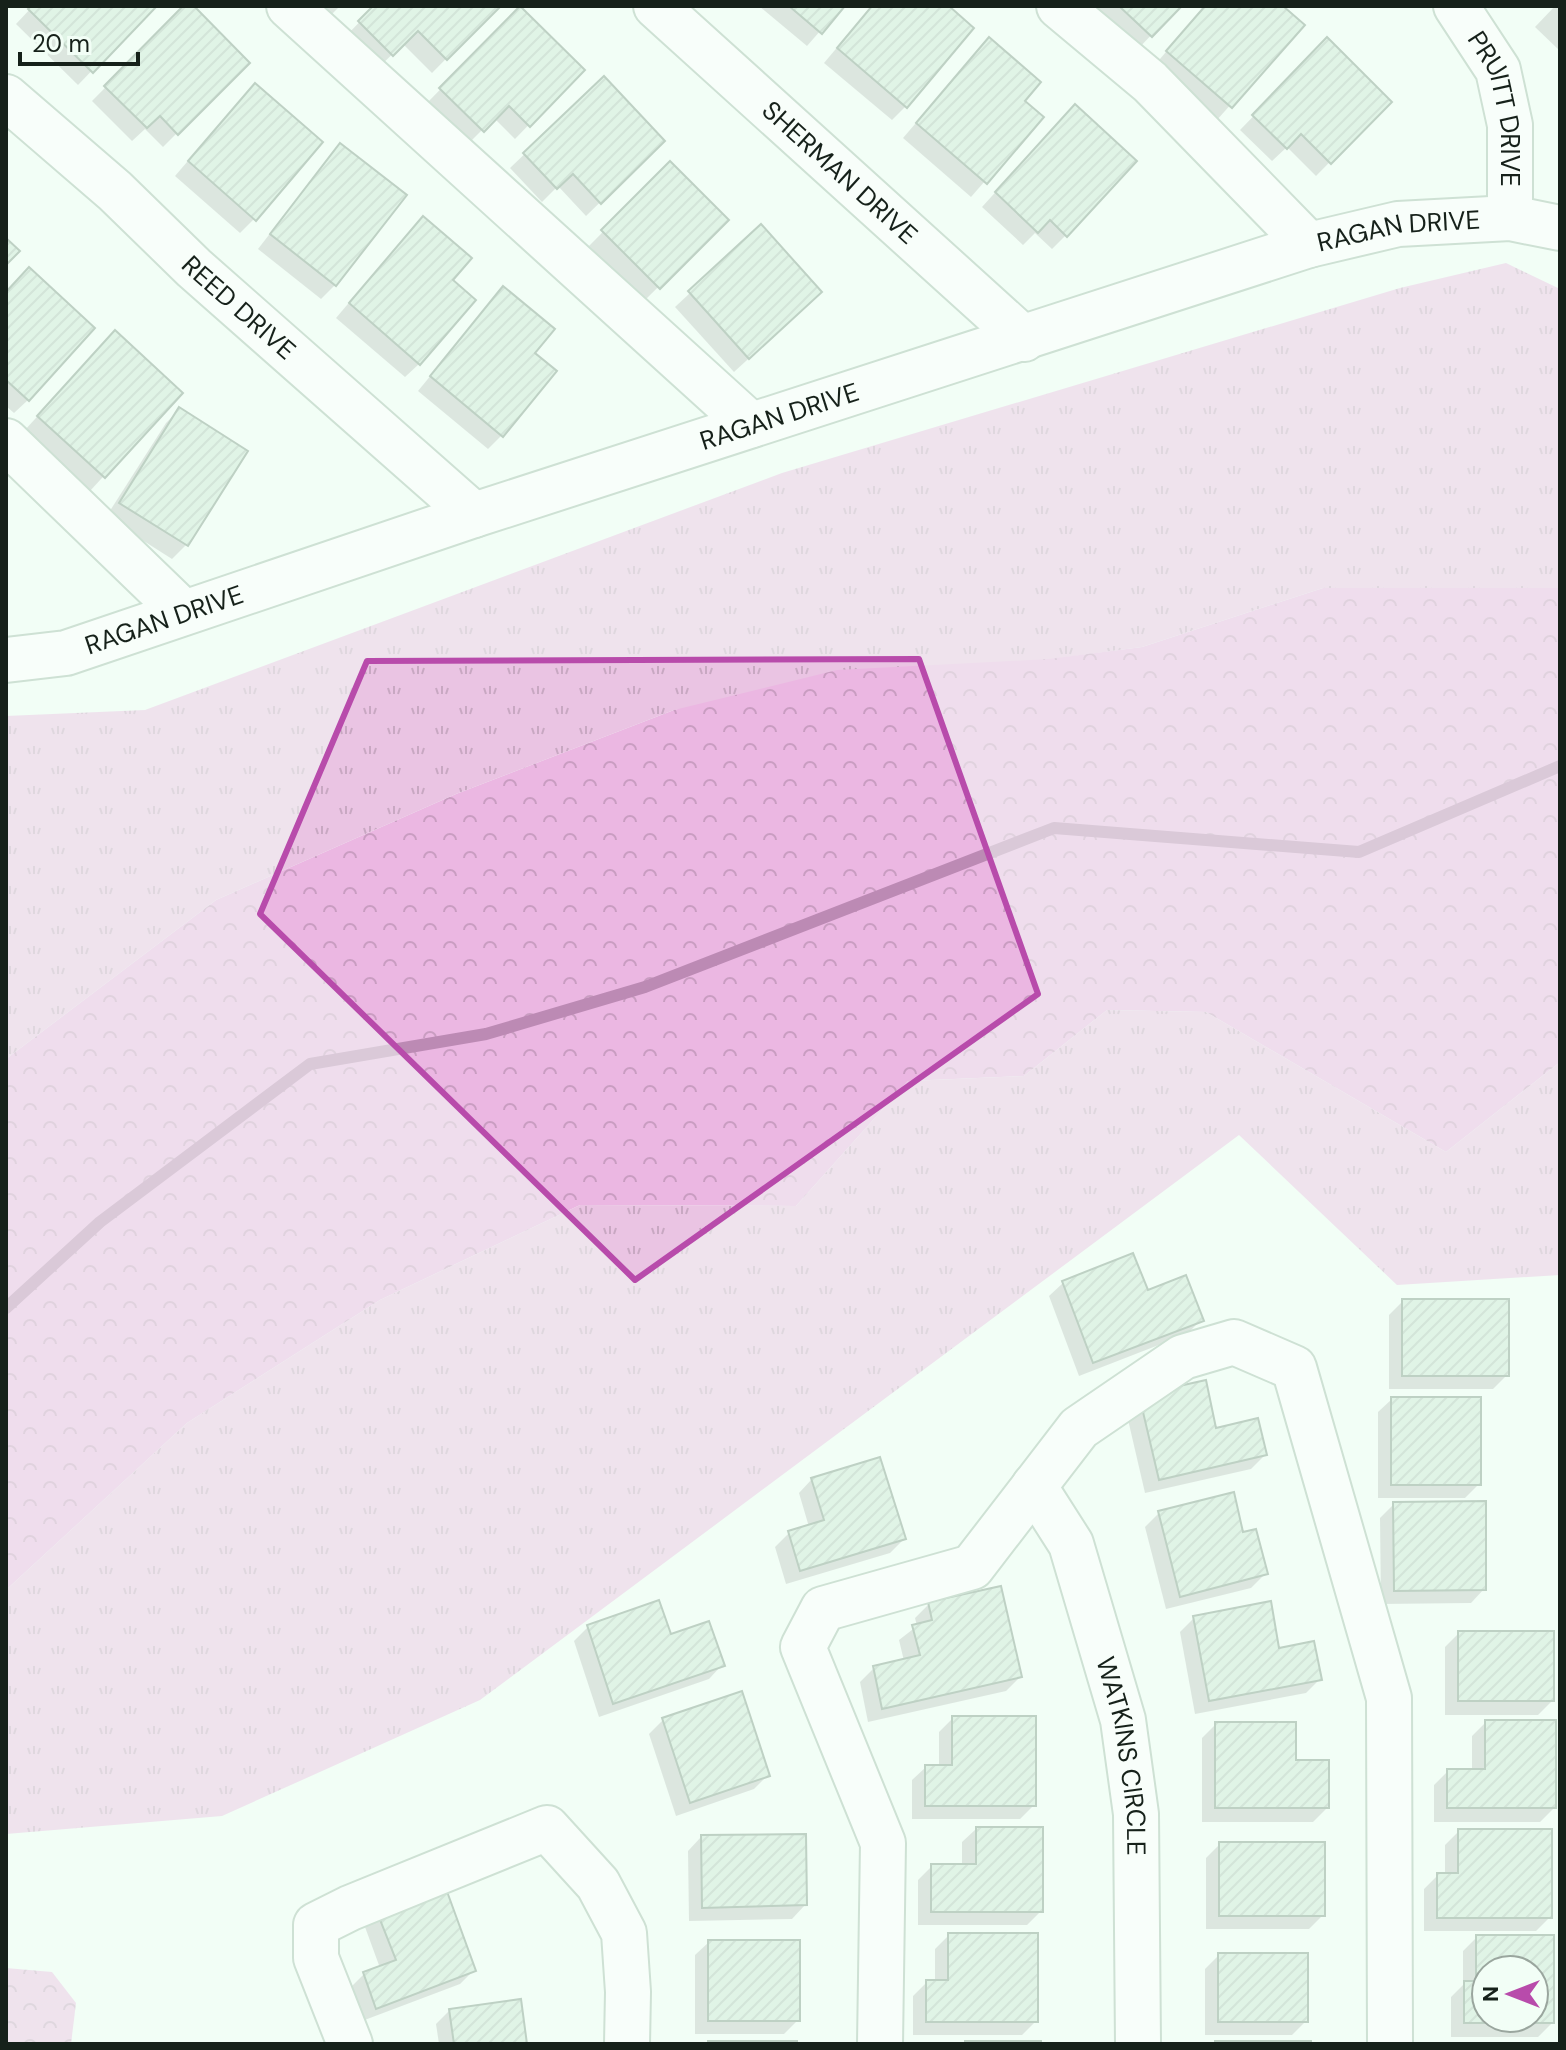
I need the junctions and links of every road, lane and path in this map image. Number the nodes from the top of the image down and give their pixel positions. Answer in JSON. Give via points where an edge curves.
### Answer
{"nodes":[{"id":1,"x":289,"y":6,"type":"edge"},
{"id":2,"x":656,"y":6,"type":"edge"},
{"id":3,"x":1059,"y":6,"type":"edge"},
{"id":4,"x":1456,"y":6,"type":"edge"},
{"id":5,"x":6,"y":97,"type":"edge"},
{"id":6,"x":1510,"y":218,"type":"junction"},
{"id":7,"x":1560,"y":228,"type":"edge"},
{"id":8,"x":1309,"y":245,"type":"junction"},
{"id":9,"x":1024,"y":339,"type":"junction"},
{"id":10,"x":751,"y":425,"type":"junction"},
{"id":11,"x":6,"y":441,"type":"edge"},
{"id":12,"x":474,"y":515,"type":"junction"},
{"id":13,"x":183,"y":612,"type":"junction"},
{"id":14,"x":6,"y":660,"type":"edge"},
{"id":15,"x":1034,"y":1486,"type":"junction"},
{"id":16,"x":350,"y":2044,"type":"edge"},
{"id":17,"x":627,"y":2044,"type":"edge"},
{"id":18,"x":880,"y":2044,"type":"edge"},
{"id":19,"x":1138,"y":2044,"type":"edge"},
{"id":20,"x":1390,"y":2044,"type":"edge"}],
"edges":[{"from":1,"to":10,"type":"street"},
{"from":2,"to":9,"type":"street","name":"SHERMAN DRIVE"},
{"from":3,"to":8,"type":"street","via":[[1150,82]]},
{"from":4,"to":6,"type":"street","name":"PRUITT DRIVE","via":[[1498,70],[1510,125]]},
{"from":5,"to":12,"type":"street","name":"REED DRIVE"},
{"from":6,"to":7,"type":"street","name":"RAGAN DRIVE"},
{"from":6,"to":8,"type":"street","name":"RAGAN DRIVE","via":[[1398,224]]},
{"from":8,"to":9,"type":"street","name":"RAGAN DRIVE"},
{"from":9,"to":10,"type":"street","name":"RAGAN DRIVE"},
{"from":10,"to":12,"type":"street","name":"RAGAN DRIVE"},
{"from":11,"to":13,"type":"street"},
{"from":12,"to":13,"type":"street","name":"RAGAN DRIVE"},
{"from":13,"to":14,"type":"street","name":"RAGAN DRIVE","via":[[66,653]]},
{"from":15,"to":18,"type":"street","via":[[972,1567],[823,1609],[803,1647],[883,1843]]},
{"from":15,"to":19,"type":"street","name":"WATKINS CIRCLE","via":[[1071,1544],[1123,1720],[1136,1814]]},
{"from":15,"to":20,"type":"street","via":[[1079,1428],[1183,1357],[1234,1342],[1294,1368],[1389,1698]]},
{"from":16,"to":17,"type":"street","via":[[316,1958],[316,1925],[547,1828],[598,1884],[624,1933]]}]}
